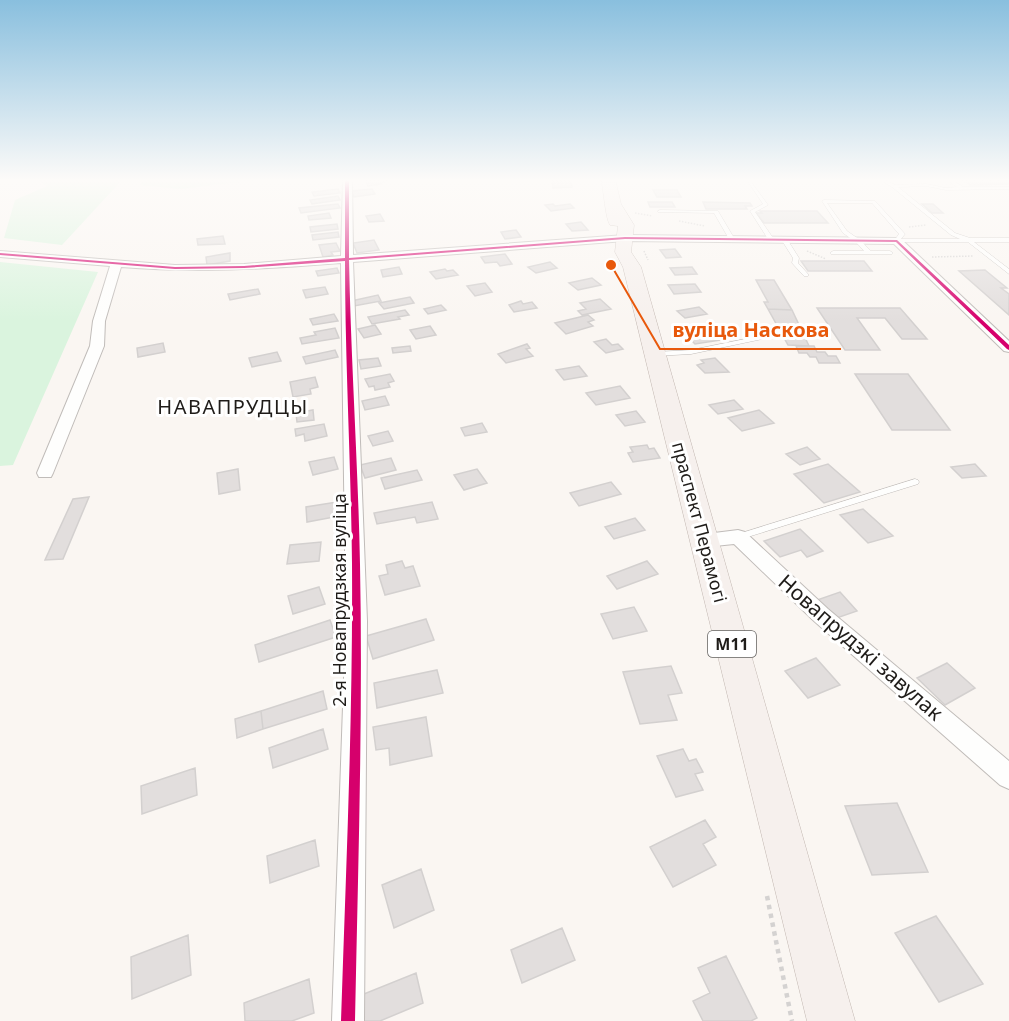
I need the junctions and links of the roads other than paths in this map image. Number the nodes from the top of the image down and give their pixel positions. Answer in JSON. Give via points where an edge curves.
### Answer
{"nodes":[{"id":1,"x":345,"y":227,"type":"edge"},
{"id":2,"x":616,"y":227,"type":"edge"},
{"id":3,"x":724,"y":227,"type":"edge"},
{"id":4,"x":762,"y":227,"type":"edge"},
{"id":5,"x":841,"y":227,"type":"edge"},
{"id":6,"x":892,"y":227,"type":"edge"},
{"id":7,"x":944,"y":227,"type":"edge"},
{"id":8,"x":898,"y":235,"type":"junction"},
{"id":9,"x":731,"y":238,"type":"junction"},
{"id":10,"x":770,"y":238,"type":"junction"},
{"id":11,"x":784,"y":239,"type":"junction"},
{"id":12,"x":969,"y":240,"type":"junction"},
{"id":13,"x":1009,"y":240,"type":"edge"},
{"id":14,"x":858,"y":241,"type":"junction"},
{"id":15,"x":628,"y":252,"type":"junction"},
{"id":16,"x":833,"y":253,"type":"dead end"},
{"id":17,"x":0,"y":254,"type":"edge"},
{"id":18,"x":869,"y":254,"type":"junction"},
{"id":19,"x":890,"y":254,"type":"dead end"},
{"id":20,"x":345,"y":259,"type":"junction"},
{"id":21,"x":117,"y":265,"type":"junction"},
{"id":22,"x":1009,"y":272,"type":"edge"},
{"id":23,"x":806,"y":275,"type":"dead end"},
{"id":24,"x":765,"y":337,"type":"dead end"},
{"id":25,"x":1009,"y":348,"type":"edge"},
{"id":26,"x":655,"y":354,"type":"junction"},
{"id":27,"x":45,"y":473,"type":"dead end"},
{"id":28,"x":915,"y":482,"type":"dead end"},
{"id":29,"x":738,"y":537,"type":"junction"},
{"id":30,"x":705,"y":540,"type":"junction"},
{"id":31,"x":1009,"y":777,"type":"edge"},
{"id":32,"x":348,"y":1021,"type":"edge"},
{"id":33,"x":831,"y":1021,"type":"edge"}],
"edges":[{"from":1,"to":20,"type":"street","name":"2-я Новапрудзкая вуліца"},
{"from":2,"to":15,"type":"main road","name":"праспект Перамогі","number":"М11"},
{"from":3,"to":9,"type":"lane"},
{"from":4,"to":10,"type":"lane"},
{"from":5,"to":14,"type":"lane"},
{"from":6,"to":8,"type":"lane"},
{"from":7,"to":12,"type":"lane"},
{"from":8,"to":12,"type":"lane"},
{"from":8,"to":14,"type":"street"},
{"from":8,"to":25,"type":"street"},
{"from":9,"to":10,"type":"street"},
{"from":9,"to":15,"type":"street"},
{"from":10,"to":11,"type":"street"},
{"from":11,"to":14,"type":"street"},
{"from":11,"to":23,"type":"lane","via":[[795,263]]},
{"from":12,"to":13,"type":"lane"},
{"from":12,"to":22,"type":"lane"},
{"from":14,"to":18,"type":"lane"},
{"from":15,"to":20,"type":"street"},
{"from":15,"to":26,"type":"main road","name":"праспект Перамогі","number":"М11"},
{"from":16,"to":18,"type":"lane"},
{"from":17,"to":21,"type":"street"},
{"from":18,"to":19,"type":"lane"},
{"from":20,"to":21,"type":"street","via":[[244,267]]},
{"from":20,"to":32,"type":"street","name":"2-я Новапрудзкая вуліца","via":[[356,565]]},
{"from":21,"to":27,"type":"street","via":[[99,321],[97,346]]},
{"from":24,"to":26,"type":"lane","via":[[691,352]]},
{"from":26,"to":30,"type":"main road","name":"праспект Перамогі","number":"М11"},
{"from":28,"to":29,"type":"lane"},
{"from":29,"to":30,"type":"street"},
{"from":29,"to":31,"type":"street","name":"Новапрудзкі завулак","via":[[821,615]]},
{"from":30,"to":33,"type":"main road","name":"праспект Перамогі","number":"М11"}]}
